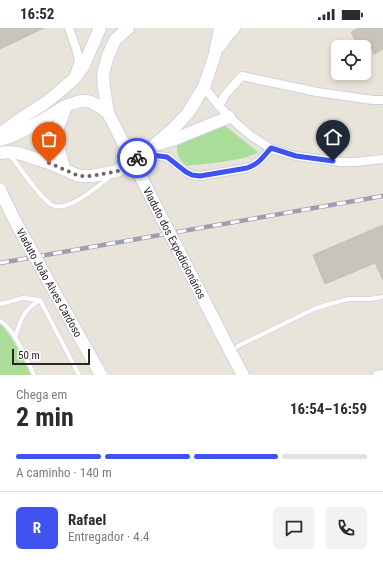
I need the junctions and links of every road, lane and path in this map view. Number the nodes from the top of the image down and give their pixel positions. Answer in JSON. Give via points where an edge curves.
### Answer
{"nodes":[{"id":1,"x":69,"y":28,"type":"edge"},
{"id":2,"x":100,"y":28,"type":"edge"},
{"id":3,"x":128,"y":28,"type":"edge"},
{"id":4,"x":220,"y":28,"type":"edge"},
{"id":5,"x":234,"y":28,"type":"edge"},
{"id":6,"x":215,"y":54,"type":"junction"},
{"id":7,"x":73,"y":80,"type":"junction"},
{"id":8,"x":204,"y":87,"type":"junction"},
{"id":9,"x":383,"y":100,"type":"edge"},
{"id":10,"x":66,"y":106,"type":"junction"},
{"id":11,"x":218,"y":106,"type":"junction"},
{"id":12,"x":108,"y":113,"type":"junction"},
{"id":13,"x":229,"y":117,"type":"junction"},
{"id":14,"x":0,"y":134,"type":"edge"},
{"id":15,"x":0,"y":140,"type":"edge"},
{"id":16,"x":271,"y":148,"type":"junction"},
{"id":17,"x":148,"y":150,"type":"junction"},
{"id":18,"x":0,"y":154,"type":"edge"},
{"id":19,"x":383,"y":159,"type":"edge"},
{"id":20,"x":65,"y":170,"type":"junction"},
{"id":21,"x":118,"y":171,"type":"junction"},
{"id":22,"x":0,"y":190,"type":"edge"},
{"id":23,"x":383,"y":297,"type":"edge"},
{"id":24,"x":40,"y":300,"type":"junction"},
{"id":25,"x":0,"y":304,"type":"edge"},
{"id":26,"x":0,"y":321,"type":"edge"},
{"id":27,"x":15,"y":337,"type":"junction"},
{"id":28,"x":230,"y":351,"type":"junction"},
{"id":29,"x":383,"y":374,"type":"edge"},
{"id":30,"x":34,"y":375,"type":"edge"},
{"id":31,"x":78,"y":375,"type":"edge"},
{"id":32,"x":101,"y":375,"type":"edge"},
{"id":33,"x":243,"y":375,"type":"edge"},
{"id":34,"x":377,"y":375,"type":"edge"}],
"edges":[{"from":1,"to":7,"type":"street","via":[[79,60]]},
{"from":2,"to":7,"type":"main road","via":[[83,67]]},
{"from":3,"to":12,"type":"main road","via":[[115,40],[103,74]]},
{"from":4,"to":6,"type":"main road"},
{"from":5,"to":6,"type":"main road"},
{"from":6,"to":8,"type":"main road"},
{"from":7,"to":14,"type":"main road","via":[[48,102]]},
{"from":8,"to":11,"type":"street"},
{"from":8,"to":17,"type":"main road","via":[[188,113]]},
{"from":9,"to":11,"type":"street","via":[[317,92],[242,76]]},
{"from":10,"to":12,"type":"main road","via":[[84,100],[94,102]]},
{"from":10,"to":15,"type":"main road","via":[[27,129]]},
{"from":10,"to":20,"type":"main road","via":[[58,128],[59,151]]},
{"from":11,"to":13,"type":"street"},
{"from":12,"to":28,"type":"main road","name":"Viaduto dos Expedicionários","bridge":true},
{"from":13,"to":16,"type":"street","via":[[250,135]]},
{"from":13,"to":17,"type":"main road"},
{"from":16,"to":17,"type":"street","via":[[254,166],[200,176],[192,175],[167,157]]},
{"from":16,"to":19,"type":"street","via":[[296,156],[342,162]]},
{"from":17,"to":21,"type":"main road"},
{"from":18,"to":20,"type":"main road","via":[[18,152]]},
{"from":18,"to":21,"type":"lane","via":[[8,155],[14,160],[53,206],[65,206],[85,196]]},
{"from":20,"to":21,"type":"main road","via":[[79,176]]},
{"from":22,"to":32,"type":"main road","name":"Viaduto João Alves Cardoso","bridge":true},
{"from":23,"to":28,"type":"lane","via":[[348,299],[314,309]]},
{"from":24,"to":25,"type":"lane","via":[[23,298]]},
{"from":24,"to":27,"type":"lane","via":[[23,315]]},
{"from":24,"to":31,"type":"lane"},
{"from":26,"to":27,"type":"lane"},
{"from":27,"to":30,"type":"lane"},
{"from":28,"to":33,"type":"main road","name":"Viaduto dos Expedicionários"},
{"from":29,"to":34,"type":"street"}]}
